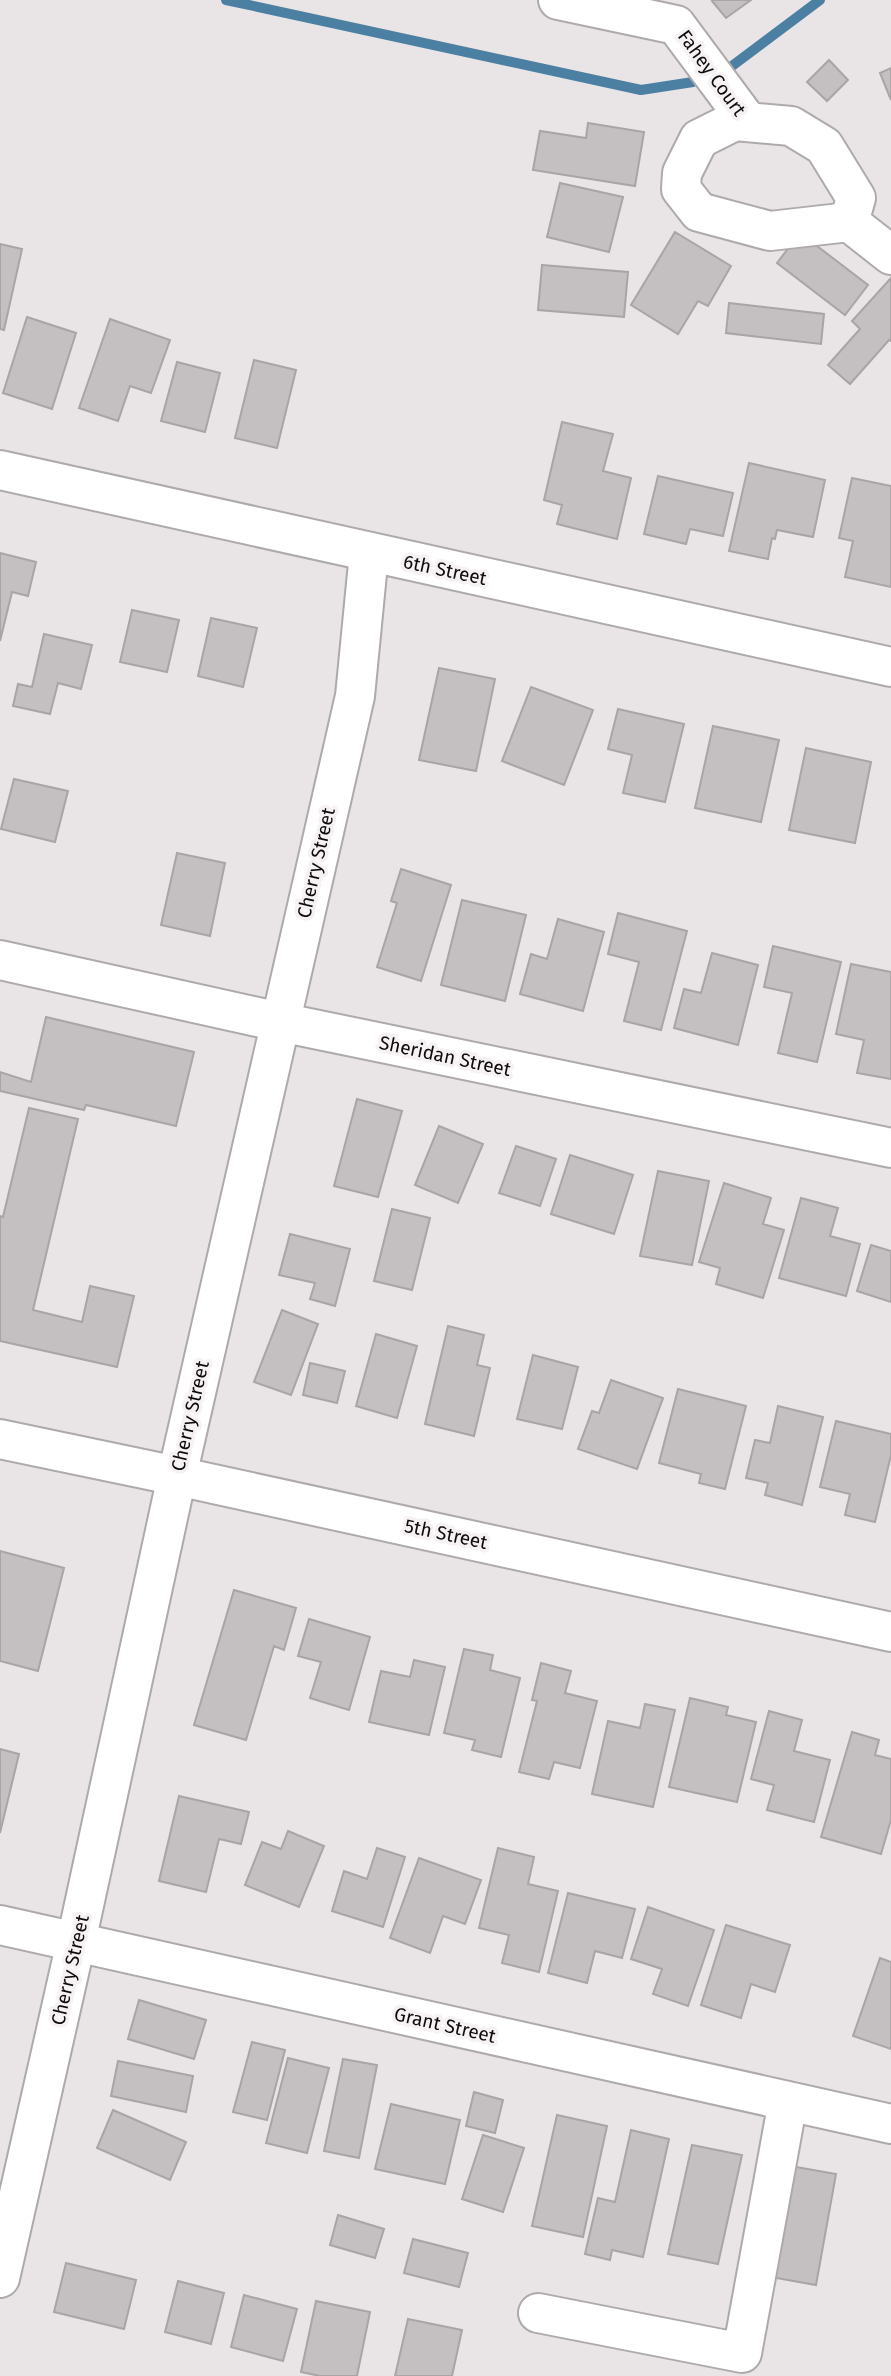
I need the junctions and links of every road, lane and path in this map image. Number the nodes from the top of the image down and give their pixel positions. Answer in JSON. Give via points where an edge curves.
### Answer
{"nodes":[{"id":1,"x":558,"y":0,"type":"edge"},
{"id":2,"x":683,"y":12,"type":"edge"},
{"id":3,"x":748,"y":122,"type":"junction"},
{"id":4,"x":849,"y":222,"type":"junction"},
{"id":5,"x":891,"y":255,"type":"edge"},
{"id":6,"x":0,"y":470,"type":"edge"},
{"id":7,"x":369,"y":553,"type":"junction"},
{"id":8,"x":891,"y":667,"type":"edge"},
{"id":9,"x":0,"y":960,"type":"edge"},
{"id":10,"x":279,"y":1022,"type":"junction"},
{"id":11,"x":891,"y":1148,"type":"edge"},
{"id":12,"x":0,"y":1439,"type":"edge"},
{"id":13,"x":177,"y":1476,"type":"junction"},
{"id":14,"x":891,"y":1632,"type":"edge"},
{"id":15,"x":0,"y":1925,"type":"edge"},
{"id":16,"x":76,"y":1942,"type":"junction"},
{"id":17,"x":788,"y":2101,"type":"junction"},
{"id":18,"x":891,"y":2124,"type":"edge"},
{"id":19,"x":0,"y":2278,"type":"edge"},
{"id":20,"x":538,"y":2313,"type":"dead end"}],
"edges":[{"from":1,"to":2,"type":"street"},
{"from":2,"to":3,"type":"street","name":"Fahey Court"},
{"from":3,"to":4,"type":"street","name":"Fahey Court","via":[[790,125],[824,146],[856,198]]},
{"from":3,"to":4,"type":"street","name":"Fahey Court","via":[[735,121],[699,139],[682,173],[681,189],[699,212],[770,231]]},
{"from":4,"to":5,"type":"street"},
{"from":6,"to":7,"type":"street","name":"6th Street"},
{"from":7,"to":8,"type":"street","name":"6th Street"},
{"from":7,"to":10,"type":"street","name":"Cherry Street","via":[[355,696]]},
{"from":9,"to":10,"type":"street","name":"Sheridan Street"},
{"from":10,"to":11,"type":"street","name":"Sheridan Street"},
{"from":10,"to":13,"type":"street","name":"Cherry Street"},
{"from":12,"to":13,"type":"street","name":"5th Street"},
{"from":13,"to":14,"type":"street","name":"5th Street"},
{"from":13,"to":16,"type":"street","name":"Cherry Street"},
{"from":15,"to":16,"type":"street","name":"Grant Street"},
{"from":16,"to":17,"type":"street","name":"Grant Street"},
{"from":16,"to":19,"type":"street","name":"Cherry Street"},
{"from":17,"to":18,"type":"street","name":"Grant Street"},
{"from":17,"to":20,"type":"street","via":[[742,2353]]}]}
